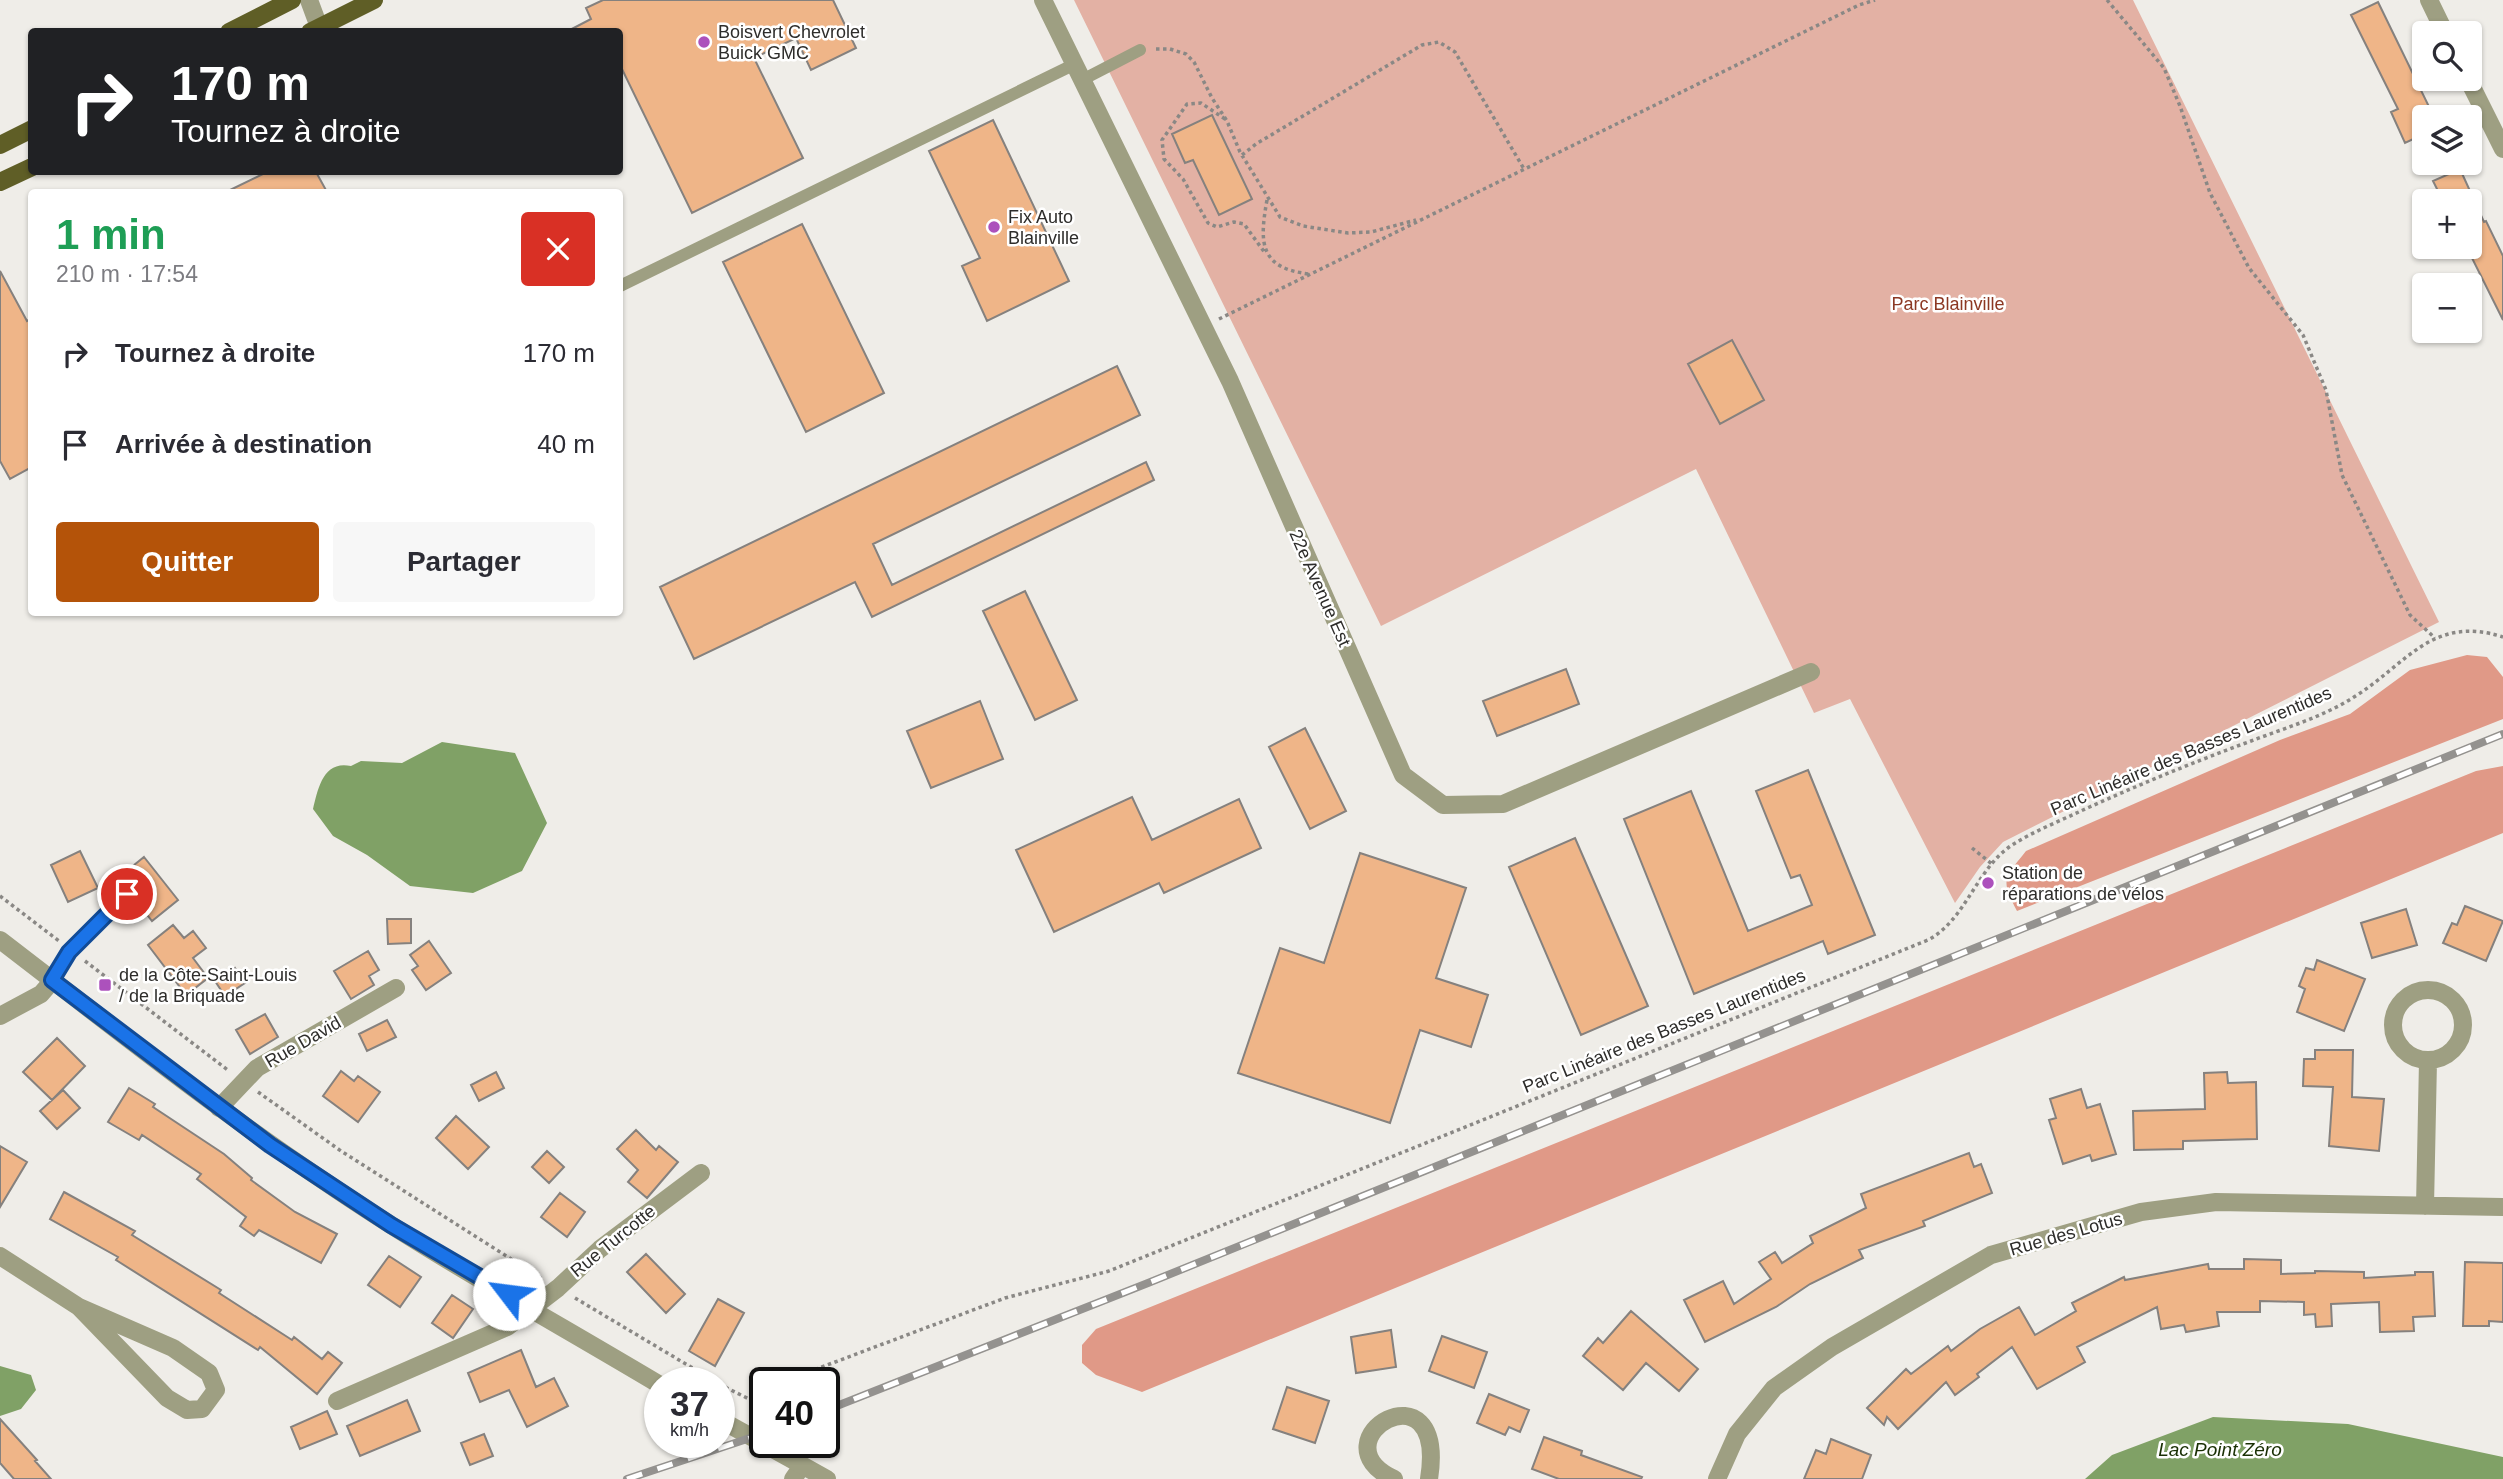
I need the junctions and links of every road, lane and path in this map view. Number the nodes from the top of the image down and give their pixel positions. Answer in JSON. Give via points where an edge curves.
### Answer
{"nodes":[{"id":1,"x":292,"y":0,"type":"edge"},
{"id":2,"x":309,"y":0,"type":"edge"},
{"id":3,"x":374,"y":0,"type":"edge"},
{"id":4,"x":1043,"y":0,"type":"edge"},
{"id":5,"x":1875,"y":0,"type":"edge"},
{"id":6,"x":2107,"y":0,"type":"edge"},
{"id":7,"x":2429,"y":0,"type":"edge"},
{"id":8,"x":2439,"y":21,"type":"edge"},
{"id":9,"x":237,"y":28,"type":"edge"},
{"id":10,"x":314,"y":28,"type":"edge"},
{"id":11,"x":316,"y":28,"type":"edge"},
{"id":12,"x":1140,"y":50,"type":"joint"},
{"id":13,"x":1078,"y":72,"type":"junction"},
{"id":14,"x":2474,"y":91,"type":"edge"},
{"id":15,"x":1227,"y":121,"type":"junction"},
{"id":16,"x":28,"y":131,"type":"edge"},
{"id":17,"x":0,"y":145,"type":"edge"},
{"id":18,"x":2503,"y":149,"type":"edge"},
{"id":19,"x":1242,"y":155,"type":"junction"},
{"id":20,"x":28,"y":169,"type":"edge"},
{"id":21,"x":1524,"y":169,"type":"junction"},
{"id":22,"x":0,"y":182,"type":"edge"},
{"id":23,"x":1267,"y":198,"type":"junction"},
{"id":24,"x":1425,"y":218,"type":"junction"},
{"id":25,"x":1265,"y":253,"type":"junction"},
{"id":26,"x":1310,"y":275,"type":"junction"},
{"id":27,"x":623,"y":285,"type":"edge"},
{"id":28,"x":1203,"y":327,"type":"junction"},
{"id":29,"x":2435,"y":638,"type":"junction"},
{"id":30,"x":2503,"y":638,"type":"edge"},
{"id":31,"x":1811,"y":671,"type":"dead end"},
{"id":32,"x":1972,"y":848,"type":"dead end"},
{"id":33,"x":1992,"y":864,"type":"junction"},
{"id":34,"x":127,"y":894,"type":"dead end"},
{"id":35,"x":0,"y":896,"type":"edge"},
{"id":36,"x":0,"y":940,"type":"edge"},
{"id":37,"x":60,"y":942,"type":"dead end"},
{"id":38,"x":82,"y":958,"type":"dead end"},
{"id":39,"x":52,"y":980,"type":"junction"},
{"id":40,"x":396,"y":988,"type":"dead end"},
{"id":41,"x":0,"y":1016,"type":"edge"},
{"id":42,"x":2428,"y":1060,"type":"junction"},
{"id":43,"x":232,"y":1073,"type":"dead end"},
{"id":44,"x":251,"y":1087,"type":"dead end"},
{"id":45,"x":219,"y":1108,"type":"junction"},
{"id":46,"x":701,"y":1173,"type":"dead end"},
{"id":47,"x":2425,"y":1206,"type":"junction"},
{"id":48,"x":2503,"y":1207,"type":"edge"},
{"id":49,"x":0,"y":1256,"type":"edge"},
{"id":50,"x":550,"y":1283,"type":"dead end"},
{"id":51,"x":564,"y":1292,"type":"dead end"},
{"id":52,"x":79,"y":1307,"type":"junction"},
{"id":53,"x":532,"y":1308,"type":"junction"},
{"id":54,"x":691,"y":1367,"type":"edge"},
{"id":55,"x":822,"y":1367,"type":"edge"},
{"id":56,"x":644,"y":1375,"type":"edge"},
{"id":57,"x":337,"y":1401,"type":"dead end"},
{"id":58,"x":735,"y":1430,"type":"edge"},
{"id":59,"x":798,"y":1473,"type":"edge"},
{"id":60,"x":827,"y":1479,"type":"edge"},
{"id":61,"x":1394,"y":1479,"type":"edge"},
{"id":62,"x":1429,"y":1479,"type":"edge"},
{"id":63,"x":1717,"y":1479,"type":"edge"}],
"edges":[{"from":1,"to":9,"type":"main road"},
{"from":2,"to":10,"type":"street"},
{"from":3,"to":11,"type":"main road"},
{"from":4,"to":13,"type":"street","name":"22e Avenue Est"},
{"from":5,"to":21,"type":"path"},
{"from":6,"to":29,"type":"path","via":[[2164,68],[2210,193],[2249,268],[2303,335],[2326,390],[2342,475],[2410,615]]},
{"from":7,"to":8,"type":"street"},
{"from":12,"to":13,"type":"lane"},
{"from":12,"to":15,"type":"path","via":[[1170,49],[1186,54]]},
{"from":13,"to":27,"type":"lane"},
{"from":13,"to":28,"type":"street","name":"22e Avenue Est"},
{"from":14,"to":18,"type":"street"},
{"from":15,"to":19,"type":"path"},
{"from":15,"to":25,"type":"path","via":[[1201,103],[1187,104],[1162,140],[1164,159],[1183,179],[1208,223],[1217,227],[1244,224]]},
{"from":16,"to":17,"type":"main road"},
{"from":19,"to":21,"type":"path","via":[[1422,46],[1439,42],[1455,52]]},
{"from":19,"to":23,"type":"path"},
{"from":20,"to":22,"type":"main road"},
{"from":21,"to":24,"type":"path"},
{"from":23,"to":24,"type":"path","via":[[1280,217],[1348,233]]},
{"from":23,"to":25,"type":"path"},
{"from":24,"to":26,"type":"path"},
{"from":25,"to":26,"type":"path","via":[[1279,268]]},
{"from":26,"to":28,"type":"path"},
{"from":28,"to":31,"type":"street","name":"22e Avenue Est","via":[[1403,775],[1443,805],[1503,804]]},
{"from":29,"to":30,"type":"path","name":"Parc Linéaire des Basses Laurentides","via":[[2471,631]]},
{"from":29,"to":33,"type":"path","name":"Parc Linéaire des Basses Laurentides","via":[[2342,704],[2100,802],[2016,843]]},
{"from":32,"to":33,"type":"path"},
{"from":33,"to":55,"type":"path","name":"Parc Linéaire des Basses Laurentides","via":[[1950,923],[1928,940],[1109,1272],[1004,1298]]},
{"from":34,"to":39,"type":"lane","via":[[69,952]]},
{"from":35,"to":37,"type":"path"},
{"from":36,"to":39,"type":"street"},
{"from":38,"to":43,"type":"path"},
{"from":39,"to":41,"type":"street","via":[[41,994]]},
{"from":39,"to":45,"type":"street"},
{"from":40,"to":45,"type":"street","name":"Rue David","via":[[257,1068]]},
{"from":42,"to":42,"type":"street","via":[[2451,1052],[2464,1024],[2455,1001],[2427,989],[2401,1002],[2393,1030],[2403,1051]]},
{"from":42,"to":47,"type":"street"},
{"from":44,"to":50,"type":"path","via":[[341,1151]]},
{"from":45,"to":53,"type":"street","via":[[362,1207]]},
{"from":46,"to":53,"type":"street","name":"Rue Turcotte","via":[[600,1249]]},
{"from":47,"to":48,"type":"street","name":"Rue des Lotus"},
{"from":47,"to":63,"type":"street","name":"Rue des Lotus","via":[[2216,1202],[2141,1212],[1991,1255],[1832,1347],[1774,1388],[1737,1434]]},
{"from":49,"to":52,"type":"street"},
{"from":51,"to":54,"type":"path"},
{"from":52,"to":52,"type":"street","via":[[167,1398],[187,1410],[202,1409],[216,1390],[209,1373],[173,1348]]},
{"from":53,"to":56,"type":"street"},
{"from":53,"to":57,"type":"street","name":"Rue Turcotte","via":[[507,1327]]},
{"from":58,"to":59,"type":"street"},
{"from":59,"to":60,"type":"street"},
{"from":61,"to":62,"type":"street","via":[[1374,1464],[1368,1444],[1377,1425],[1402,1416],[1420,1423],[1428,1435],[1432,1453]]}]}
